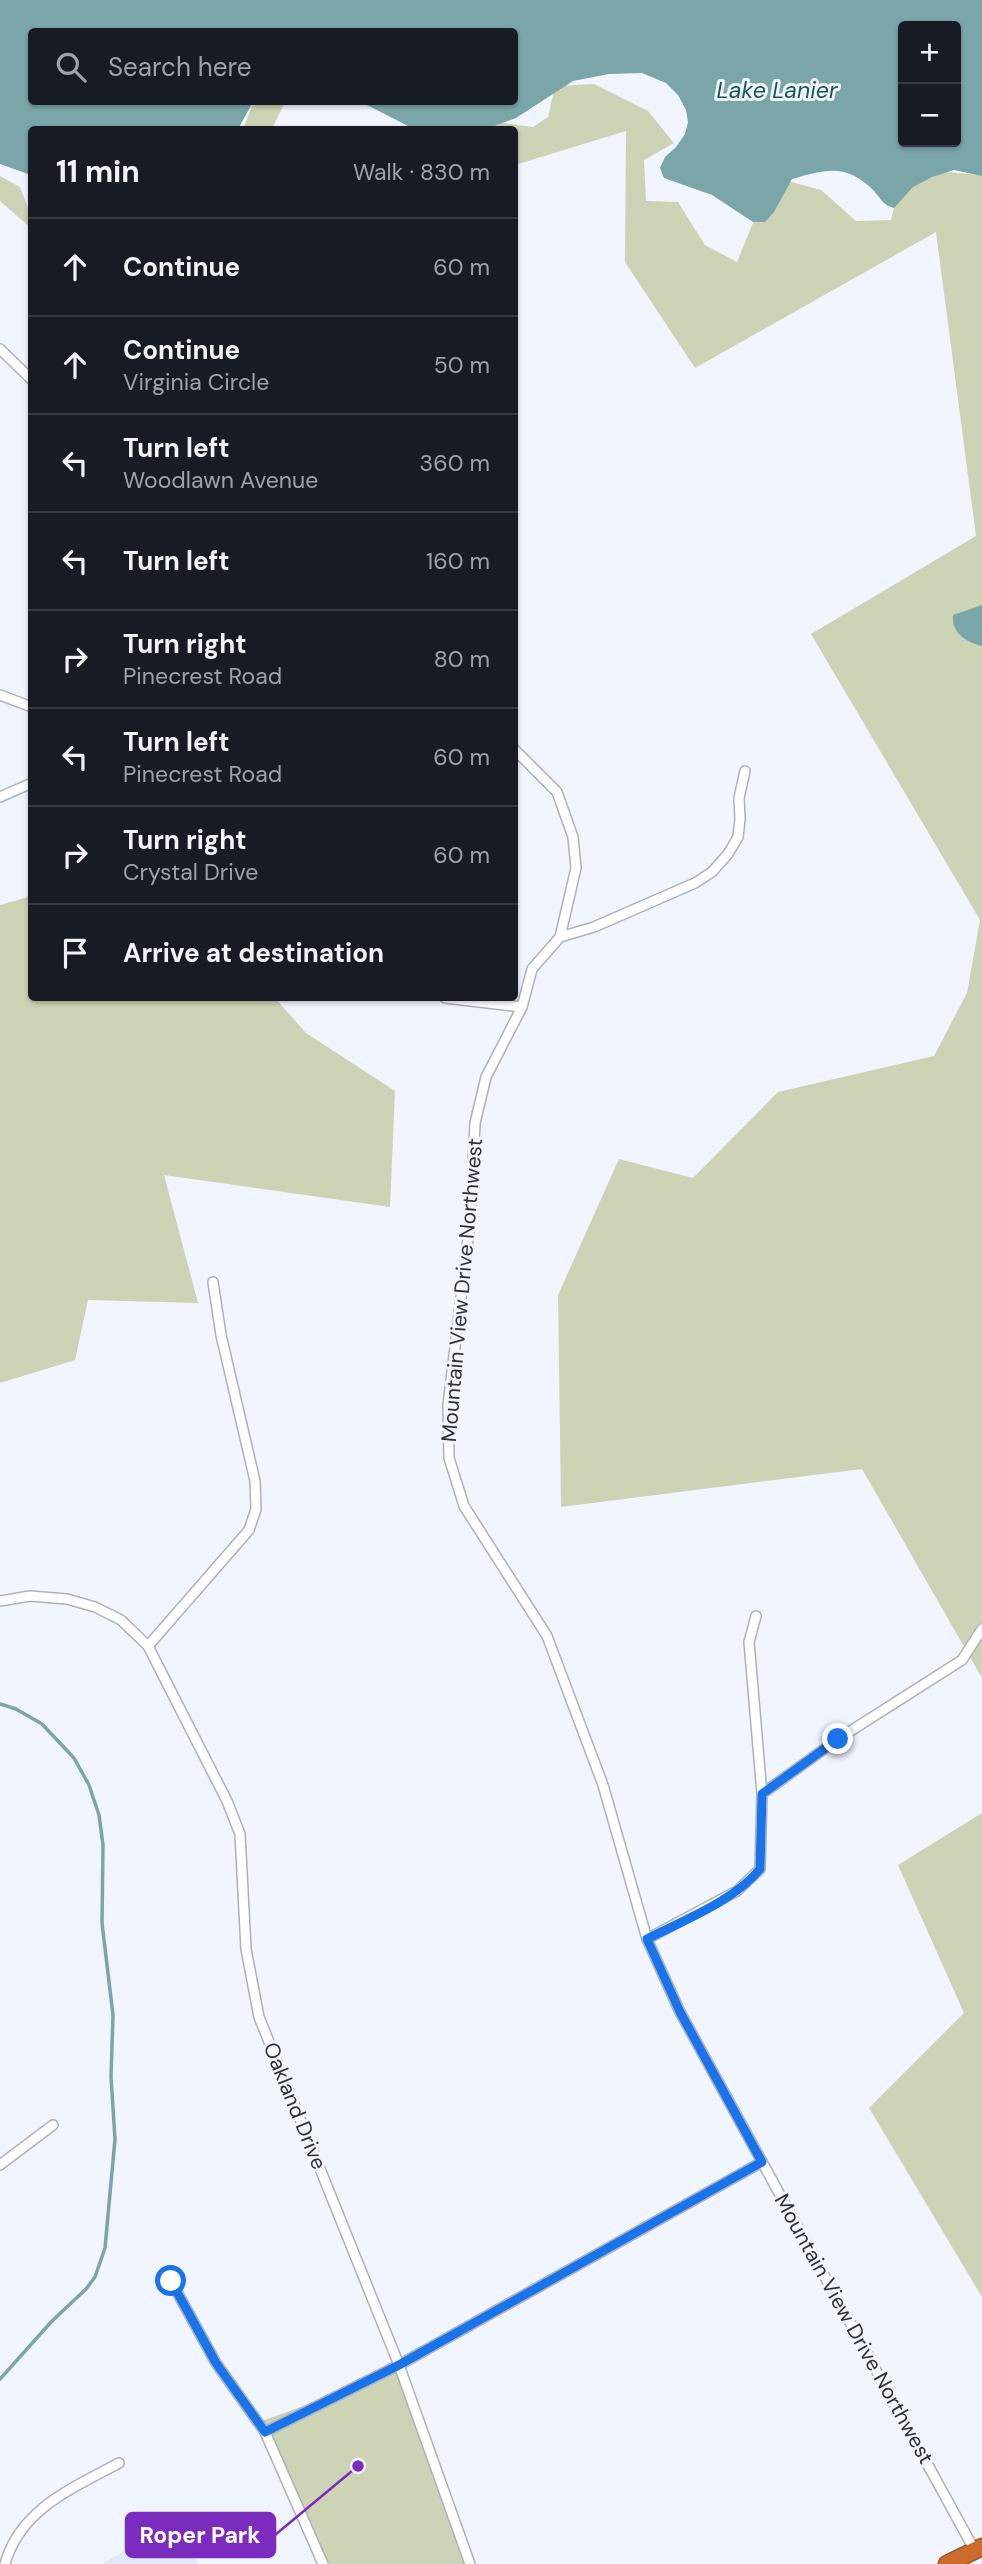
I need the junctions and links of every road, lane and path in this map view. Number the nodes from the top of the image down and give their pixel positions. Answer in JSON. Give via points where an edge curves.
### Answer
{"nodes":[{"id":1,"x":0,"y":349,"type":"edge"},
{"id":2,"x":28,"y":376,"type":"edge"},
{"id":3,"x":0,"y":695,"type":"edge"},
{"id":4,"x":28,"y":706,"type":"edge"},
{"id":5,"x":518,"y":753,"type":"edge"},
{"id":6,"x":744,"y":771,"type":"dead end"},
{"id":7,"x":28,"y":785,"type":"edge"},
{"id":8,"x":0,"y":797,"type":"edge"},
{"id":9,"x":560,"y":937,"type":"junction"},
{"id":10,"x":471,"y":1001,"type":"edge"},
{"id":11,"x":522,"y":1007,"type":"junction"},
{"id":12,"x":213,"y":1282,"type":"dead end"},
{"id":13,"x":0,"y":1601,"type":"edge"},
{"id":14,"x":756,"y":1616,"type":"dead end"},
{"id":15,"x":982,"y":1629,"type":"edge"},
{"id":16,"x":148,"y":1646,"type":"junction"},
{"id":17,"x":762,"y":1794,"type":"junction"},
{"id":18,"x":647,"y":1939,"type":"junction"},
{"id":19,"x":53,"y":2125,"type":"dead end"},
{"id":20,"x":762,"y":2162,"type":"junction"},
{"id":21,"x":0,"y":2165,"type":"edge"},
{"id":22,"x":171,"y":2281,"type":"dead end"},
{"id":23,"x":399,"y":2365,"type":"junction"},
{"id":24,"x":265,"y":2432,"type":"junction"},
{"id":25,"x":119,"y":2463,"type":"dead end"},
{"id":26,"x":979,"y":2549,"type":"edge"},
{"id":27,"x":5,"y":2564,"type":"edge"},
{"id":28,"x":323,"y":2564,"type":"edge"},
{"id":29,"x":470,"y":2564,"type":"edge"},
{"id":30,"x":947,"y":2564,"type":"edge"}],
"edges":[{"from":1,"to":2,"type":"street"},
{"from":3,"to":4,"type":"street"},
{"from":5,"to":9,"type":"street","via":[[557,792],[573,837],[576,869]]},
{"from":6,"to":9,"type":"street","via":[[738,798],[738,837],[712,872],[594,927]]},
{"from":7,"to":8,"type":"street"},
{"from":9,"to":11,"type":"street","name":"Mountain View Drive Northwest","via":[[532,969]]},
{"from":10,"to":11,"type":"street"},
{"from":11,"to":18,"type":"street","name":"Mountain View Drive Northwest","via":[[486,1077],[475,1123],[470,1223],[449,1405],[449,1458],[464,1506],[547,1636],[603,1785]]},
{"from":12,"to":16,"type":"street","via":[[255,1481],[256,1509],[249,1530],[236,1547]]},
{"from":13,"to":16,"type":"street","name":"Oakland Drive","via":[[30,1596],[95,1607],[121,1620]]},
{"from":14,"to":17,"type":"street","via":[[749,1642]]},
{"from":15,"to":17,"type":"street","via":[[962,1660]]},
{"from":16,"to":23,"type":"street","name":"Oakland Drive","via":[[228,1801],[240,1834],[246,1949],[255,2003]]},
{"from":17,"to":18,"type":"street","via":[[760,1869],[737,1891]]},
{"from":18,"to":20,"type":"street","name":"Mountain View Drive Northwest","via":[[680,2012]]},
{"from":19,"to":21,"type":"street"},
{"from":20,"to":23,"type":"street"},
{"from":20,"to":26,"type":"street","name":"Mountain View Drive Northwest"},
{"from":22,"to":24,"type":"street","via":[[216,2363]]},
{"from":23,"to":24,"type":"street"},
{"from":23,"to":29,"type":"street","name":"Oakland Drive"},
{"from":24,"to":28,"type":"street"},
{"from":25,"to":27,"type":"street","via":[[45,2504],[10,2544]]},
{"from":26,"to":30,"type":"highway"}]}
